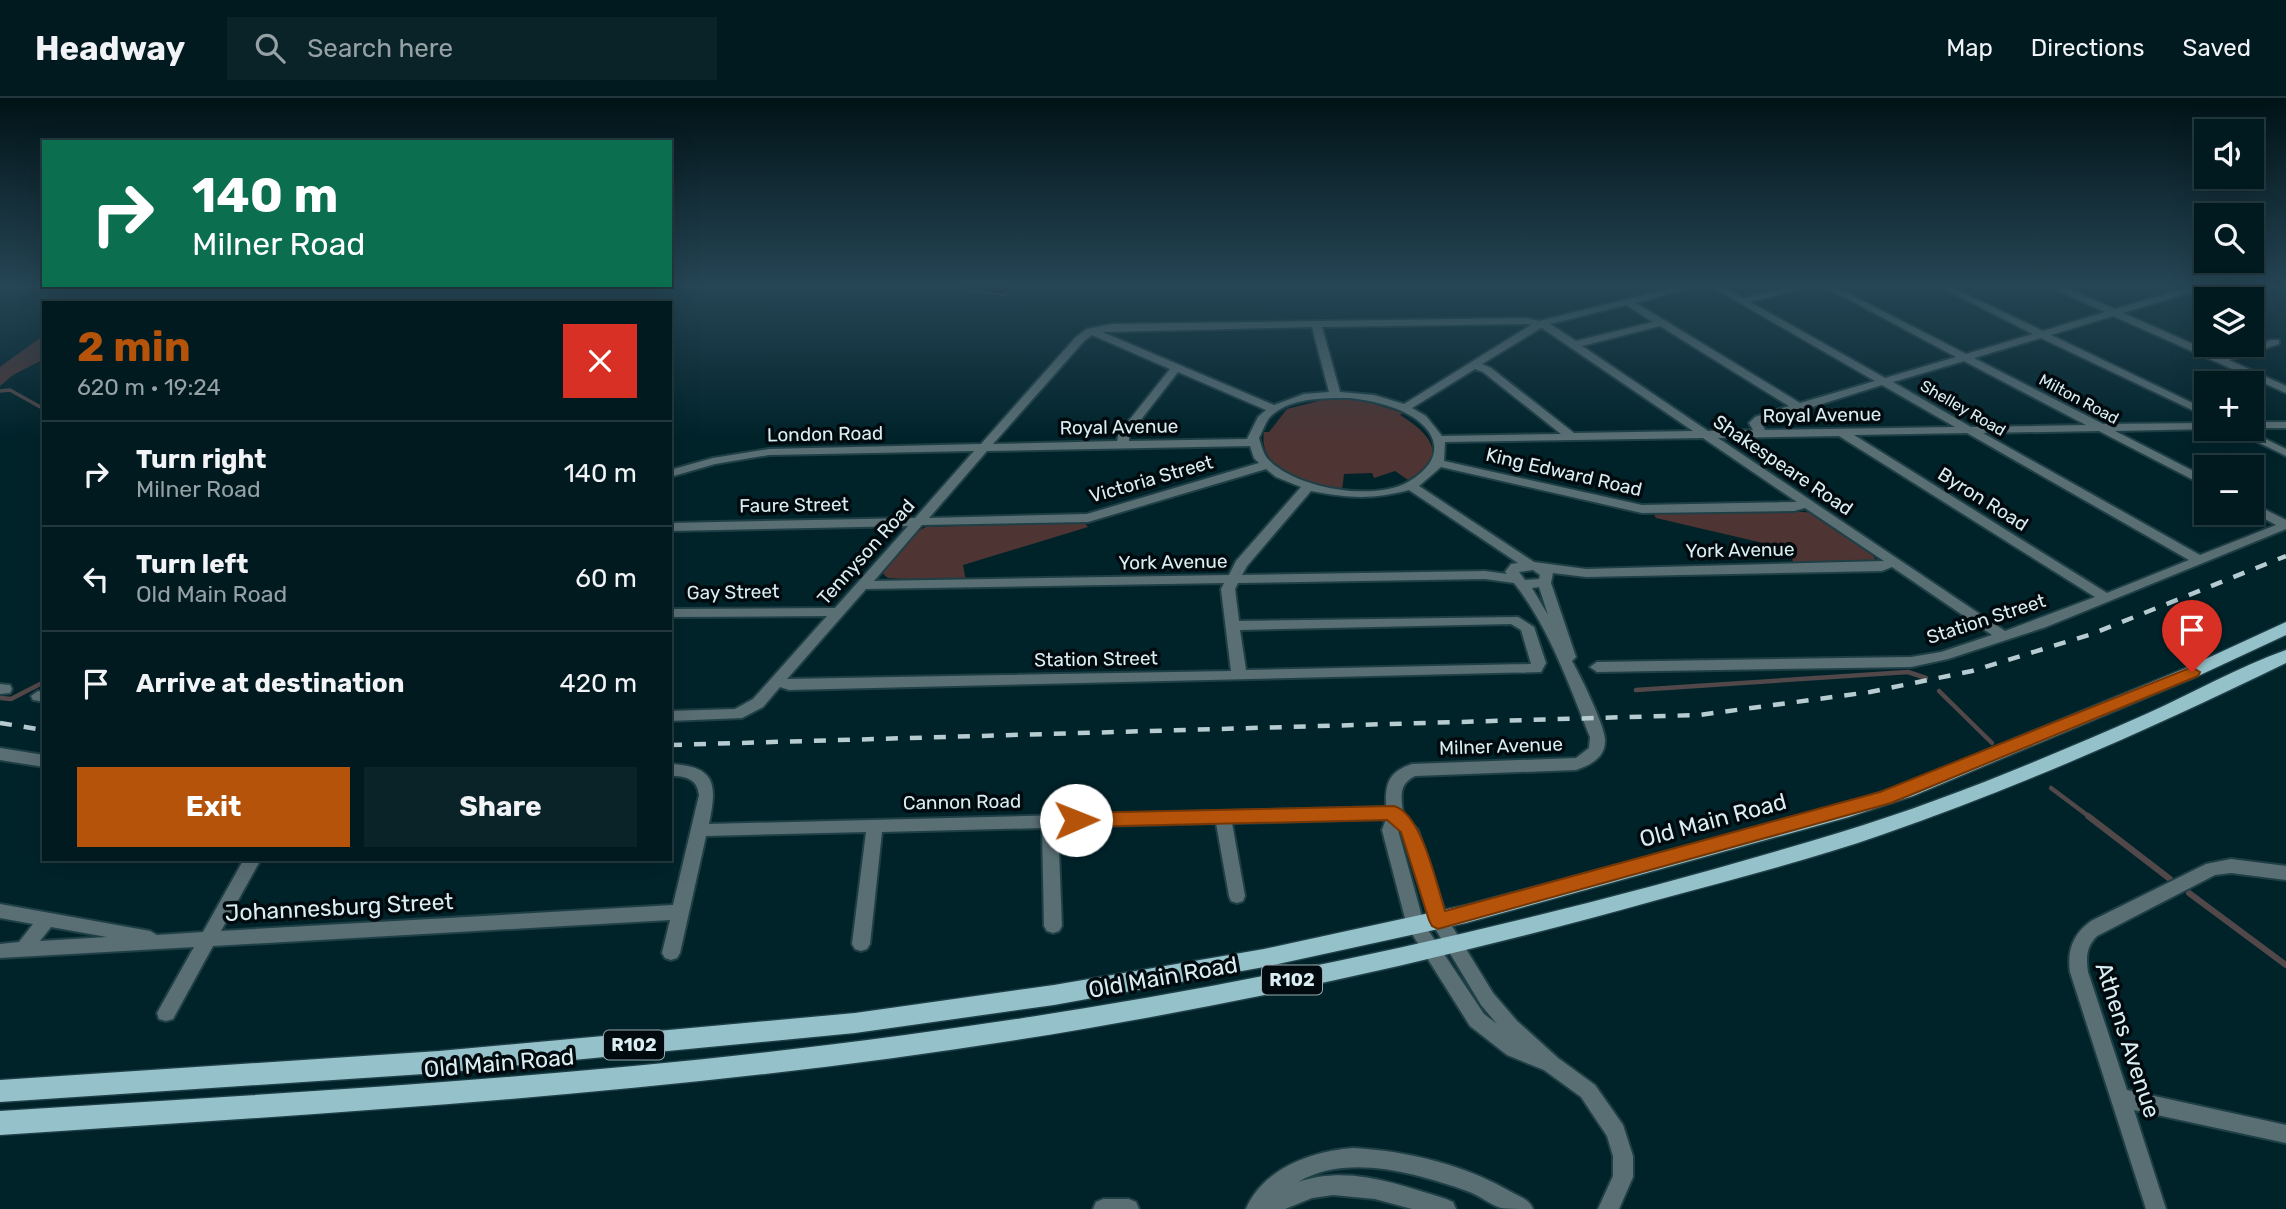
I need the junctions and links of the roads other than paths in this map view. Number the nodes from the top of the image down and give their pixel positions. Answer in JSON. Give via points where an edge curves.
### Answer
{"nodes":[{"id":1,"x":1084,"y":336,"type":"edge"},
{"id":2,"x":1102,"y":336,"type":"edge"},
{"id":3,"x":1319,"y":336,"type":"edge"},
{"id":4,"x":1521,"y":336,"type":"edge"},
{"id":5,"x":1559,"y":336,"type":"edge"},
{"id":6,"x":1610,"y":336,"type":"edge"},
{"id":7,"x":1682,"y":336,"type":"edge"},
{"id":8,"x":1804,"y":336,"type":"edge"},
{"id":9,"x":1924,"y":336,"type":"edge"},
{"id":10,"x":2036,"y":336,"type":"edge"},
{"id":11,"x":2046,"y":336,"type":"edge"},
{"id":12,"x":2168,"y":336,"type":"edge"},
{"id":13,"x":2275,"y":342,"type":"dead end"},
{"id":14,"x":1574,"y":345,"type":"junction"},
{"id":15,"x":1965,"y":357,"type":"junction"},
{"id":16,"x":2221,"y":360,"type":"junction"},
{"id":17,"x":1475,"y":365,"type":"junction"},
{"id":18,"x":1176,"y":368,"type":"junction"},
{"id":19,"x":1884,"y":381,"type":"junction"},
{"id":20,"x":2286,"y":390,"type":"edge"},
{"id":21,"x":1335,"y":394,"type":"junction"},
{"id":22,"x":1798,"y":407,"type":"junction"},
{"id":23,"x":1404,"y":408,"type":"junction"},
{"id":24,"x":2194,"y":408,"type":"edge"},
{"id":25,"x":1274,"y":409,"type":"junction"},
{"id":26,"x":2264,"y":425,"type":"edge"},
{"id":27,"x":2286,"y":425,"type":"edge"},
{"id":28,"x":2194,"y":426,"type":"edge"},
{"id":29,"x":2100,"y":428,"type":"junction"},
{"id":30,"x":1970,"y":430,"type":"junction"},
{"id":31,"x":1842,"y":432,"type":"junction"},
{"id":32,"x":1761,"y":434,"type":"junction"},
{"id":33,"x":1707,"y":435,"type":"junction"},
{"id":34,"x":1572,"y":437,"type":"junction"},
{"id":35,"x":1438,"y":439,"type":"junction"},
{"id":36,"x":2262,"y":441,"type":"edge"},
{"id":37,"x":1255,"y":442,"type":"junction"},
{"id":38,"x":1123,"y":444,"type":"junction"},
{"id":39,"x":984,"y":448,"type":"junction"},
{"id":40,"x":2286,"y":453,"type":"edge"},
{"id":41,"x":1438,"y":463,"type":"junction"},
{"id":42,"x":1266,"y":465,"type":"junction"},
{"id":43,"x":672,"y":473,"type":"edge"},
{"id":44,"x":2194,"y":476,"type":"edge"},
{"id":45,"x":1411,"y":486,"type":"junction"},
{"id":46,"x":1307,"y":488,"type":"junction"},
{"id":47,"x":1808,"y":503,"type":"junction"},
{"id":48,"x":2264,"y":513,"type":"edge"},
{"id":49,"x":918,"y":522,"type":"junction"},
{"id":50,"x":2286,"y":525,"type":"edge"},
{"id":51,"x":672,"y":527,"type":"edge"},
{"id":52,"x":1501,"y":546,"type":"junction"},
{"id":53,"x":2199,"y":560,"type":"junction"},
{"id":54,"x":1894,"y":562,"type":"junction"},
{"id":55,"x":1540,"y":574,"type":"junction"},
{"id":56,"x":1517,"y":575,"type":"junction"},
{"id":57,"x":1233,"y":580,"type":"junction"},
{"id":58,"x":862,"y":585,"type":"junction"},
{"id":59,"x":2106,"y":598,"type":"junction"},
{"id":60,"x":838,"y":612,"type":"junction"},
{"id":61,"x":672,"y":613,"type":"edge"},
{"id":62,"x":1233,"y":626,"type":"junction"},
{"id":63,"x":2286,"y":628,"type":"edge"},
{"id":64,"x":2004,"y":637,"type":"junction"},
{"id":65,"x":2286,"y":656,"type":"edge"},
{"id":66,"x":1597,"y":667,"type":"dead end"},
{"id":67,"x":1571,"y":672,"type":"junction"},
{"id":68,"x":1239,"y":675,"type":"junction"},
{"id":69,"x":777,"y":681,"type":"junction"},
{"id":70,"x":672,"y":716,"type":"edge"},
{"id":71,"x":0,"y":754,"type":"edge"},
{"id":72,"x":42,"y":761,"type":"edge"},
{"id":73,"x":672,"y":770,"type":"edge"},
{"id":74,"x":1395,"y":815,"type":"junction"},
{"id":75,"x":1223,"y":817,"type":"junction"},
{"id":76,"x":1050,"y":821,"type":"junction"},
{"id":77,"x":875,"y":825,"type":"junction"},
{"id":78,"x":702,"y":830,"type":"junction"},
{"id":79,"x":252,"y":861,"type":"edge"},
{"id":80,"x":2286,"y":873,"type":"edge"},
{"id":81,"x":1237,"y":896,"type":"dead end"},
{"id":82,"x":0,"y":911,"type":"edge"},
{"id":83,"x":680,"y":912,"type":"junction"},
{"id":84,"x":47,"y":919,"type":"junction"},
{"id":85,"x":1427,"y":923,"type":"junction"},
{"id":86,"x":1053,"y":926,"type":"dead end"},
{"id":87,"x":207,"y":940,"type":"junction"},
{"id":88,"x":163,"y":942,"type":"junction"},
{"id":89,"x":861,"y":944,"type":"dead end"},
{"id":90,"x":1442,"y":947,"type":"junction"},
{"id":91,"x":24,"y":950,"type":"junction"},
{"id":92,"x":0,"y":951,"type":"edge"},
{"id":93,"x":671,"y":953,"type":"dead end"},
{"id":94,"x":166,"y":1013,"type":"dead end"},
{"id":95,"x":0,"y":1091,"type":"edge"},
{"id":96,"x":2121,"y":1098,"type":"junction"},
{"id":97,"x":0,"y":1123,"type":"edge"},
{"id":98,"x":2286,"y":1134,"type":"edge"},
{"id":99,"x":1103,"y":1209,"type":"edge"},
{"id":100,"x":1129,"y":1209,"type":"edge"},
{"id":101,"x":1256,"y":1209,"type":"edge"},
{"id":102,"x":1264,"y":1209,"type":"edge"},
{"id":103,"x":1446,"y":1209,"type":"edge"},
{"id":104,"x":1523,"y":1209,"type":"edge"},
{"id":105,"x":1608,"y":1209,"type":"edge"},
{"id":106,"x":2156,"y":1209,"type":"edge"}],
"edges":[{"from":1,"to":39,"type":"street","name":"Tennyson Road"},
{"from":2,"to":18,"type":"street"},
{"from":3,"to":21,"type":"street"},
{"from":4,"to":17,"type":"street"},
{"from":5,"to":14,"type":"street","name":"Shakespeare Road"},
{"from":6,"to":14,"type":"street"},
{"from":7,"to":22,"type":"street"},
{"from":8,"to":19,"type":"street","name":"Shelley Road"},
{"from":9,"to":15,"type":"street","name":"Milton Road"},
{"from":10,"to":15,"type":"street"},
{"from":11,"to":24,"type":"street"},
{"from":12,"to":16,"type":"street"},
{"from":13,"to":16,"type":"street"},
{"from":14,"to":33,"type":"street","name":"Shakespeare Road"},
{"from":15,"to":19,"type":"street"},
{"from":15,"to":29,"type":"street","name":"Milton Road"},
{"from":16,"to":20,"type":"street"},
{"from":17,"to":23,"type":"street"},
{"from":17,"to":34,"type":"street"},
{"from":18,"to":25,"type":"street"},
{"from":18,"to":38,"type":"street","via":[[1123,435]]},
{"from":19,"to":22,"type":"street"},
{"from":19,"to":30,"type":"street","name":"Shelley Road"},
{"from":21,"to":23,"type":"street"},
{"from":21,"to":25,"type":"street","via":[[1302,398]]},
{"from":22,"to":32,"type":"street","via":[[1757,420]]},
{"from":23,"to":35,"type":"street","via":[[1425,422]]},
{"from":25,"to":37,"type":"street","via":[[1261,421]]},
{"from":26,"to":27,"type":"street"},
{"from":28,"to":29,"type":"street","name":"Royal Avenue"},
{"from":29,"to":30,"type":"street","name":"Royal Avenue"},
{"from":29,"to":44,"type":"street","name":"Milton Road"},
{"from":30,"to":31,"type":"street","name":"Royal Avenue"},
{"from":30,"to":53,"type":"street","name":"Shelley Road"},
{"from":31,"to":32,"type":"street","name":"Royal Avenue"},
{"from":31,"to":59,"type":"street","name":"Byron Road"},
{"from":32,"to":33,"type":"street","name":"Royal Avenue"},
{"from":33,"to":34,"type":"street","name":"Royal Avenue"},
{"from":33,"to":47,"type":"street","name":"Shakespeare Road"},
{"from":34,"to":35,"type":"street","name":"Royal Avenue"},
{"from":35,"to":41,"type":"street"},
{"from":36,"to":40,"type":"street"},
{"from":37,"to":38,"type":"street","name":"Royal Avenue"},
{"from":37,"to":42,"type":"street"},
{"from":38,"to":39,"type":"street","name":"Royal Avenue"},
{"from":39,"to":43,"type":"street","name":"London Road","via":[[769,452]]},
{"from":39,"to":49,"type":"street","name":"Tennyson Road"},
{"from":41,"to":45,"type":"street"},
{"from":41,"to":47,"type":"street","name":"King Edward Road","via":[[1648,510]]},
{"from":42,"to":46,"type":"street"},
{"from":42,"to":49,"type":"street","name":"Victoria Street","via":[[1088,518]]},
{"from":45,"to":46,"type":"street","via":[[1354,496]]},
{"from":45,"to":52,"type":"street","name":"Milner Avenue"},
{"from":46,"to":57,"type":"street","via":[[1241,564]]},
{"from":47,"to":54,"type":"street","name":"Shakespeare Road"},
{"from":48,"to":50,"type":"street"},
{"from":49,"to":51,"type":"street","name":"Faure Street"},
{"from":49,"to":58,"type":"street","name":"Tennyson Road"},
{"from":50,"to":53,"type":"street","name":"Station Street"},
{"from":52,"to":55,"type":"street","name":"Milner Avenue"},
{"from":52,"to":56,"type":"street","name":"Milner Avenue"},
{"from":53,"to":59,"type":"street","name":"Station Street"},
{"from":54,"to":55,"type":"street","name":"York Avenue","via":[[1882,567]]},
{"from":54,"to":64,"type":"street","name":"Shakespeare Road"},
{"from":55,"to":56,"type":"street"},
{"from":55,"to":56,"type":"street"},
{"from":55,"to":67,"type":"street","name":"Milner Avenue"},
{"from":56,"to":57,"type":"street","name":"York Avenue"},
{"from":56,"to":67,"type":"street","name":"Milner Avenue"},
{"from":57,"to":58,"type":"street","name":"York Avenue"},
{"from":57,"to":62,"type":"street","via":[[1228,589]]},
{"from":58,"to":60,"type":"street","name":"Tennyson Road"},
{"from":59,"to":64,"type":"street","name":"Station Street"},
{"from":60,"to":61,"type":"street","name":"Gay Street"},
{"from":60,"to":69,"type":"street","name":"Tennyson Road"},
{"from":62,"to":68,"type":"street"},
{"from":62,"to":68,"type":"street","name":"Station Street","via":[[1513,621],[1527,627],[1539,660],[1536,669]]},
{"from":63,"to":85,"type":"main road","name":"Old Main Road","number":"R102","via":[[1906,791]]},
{"from":64,"to":66,"type":"street","name":"Station Street","via":[[1911,662]]},
{"from":65,"to":90,"type":"main road","name":"Old Main Road","number":"R102","via":[[1975,793],[1877,829],[1587,913]]},
{"from":67,"to":74,"type":"street","name":"Milner Avenue","via":[[1598,737],[1590,758],[1564,765],[1412,770],[1393,787]]},
{"from":68,"to":69,"type":"street","name":"Station Street","via":[[789,685]]},
{"from":69,"to":70,"type":"street","via":[[743,713]]},
{"from":71,"to":72,"type":"street"},
{"from":73,"to":78,"type":"street","via":[[694,773],[707,786]]},
{"from":74,"to":75,"type":"street","name":"Cannon Road"},
{"from":74,"to":85,"type":"street","via":[[1390,830]]},
{"from":75,"to":76,"type":"street","name":"Cannon Road"},
{"from":75,"to":81,"type":"street"},
{"from":76,"to":77,"type":"street","name":"Cannon Road"},
{"from":76,"to":86,"type":"street"},
{"from":77,"to":78,"type":"street","name":"Cannon Road"},
{"from":77,"to":89,"type":"street"},
{"from":78,"to":83,"type":"street"},
{"from":79,"to":87,"type":"street"},
{"from":80,"to":96,"type":"street","name":"Athens Avenue","via":[[2231,866],[2213,869],[2087,933],[2076,959]]},
{"from":82,"to":84,"type":"street"},
{"from":83,"to":87,"type":"street","name":"Johannesburg Street"},
{"from":83,"to":93,"type":"street"},
{"from":84,"to":88,"type":"street"},
{"from":84,"to":91,"type":"street"},
{"from":85,"to":90,"type":"street"},
{"from":85,"to":95,"type":"main road","name":"Old Main Road","number":"R102","via":[[1054,995],[855,1023],[439,1062]]},
{"from":87,"to":88,"type":"street","name":"Johannesburg Street"},
{"from":87,"to":94,"type":"street"},
{"from":88,"to":91,"type":"street","name":"Johannesburg Street"},
{"from":90,"to":97,"type":"main road","name":"Old Main Road","number":"R102","via":[[1186,1001],[854,1052],[424,1096]]},
{"from":90,"to":105,"type":"street","via":[[1487,1030],[1514,1049],[1551,1064],[1588,1091],[1616,1132],[1623,1177]]},
{"from":91,"to":92,"type":"street","name":"Johannesburg Street"},
{"from":96,"to":98,"type":"street"},
{"from":96,"to":106,"type":"street","name":"Athens Avenue"},
{"from":99,"to":100,"type":"street"},
{"from":101,"to":104,"type":"street","via":[[1270,1191],[1299,1170],[1359,1156],[1480,1185]]},
{"from":102,"to":103,"type":"street","via":[[1297,1191],[1329,1183]]}]}
